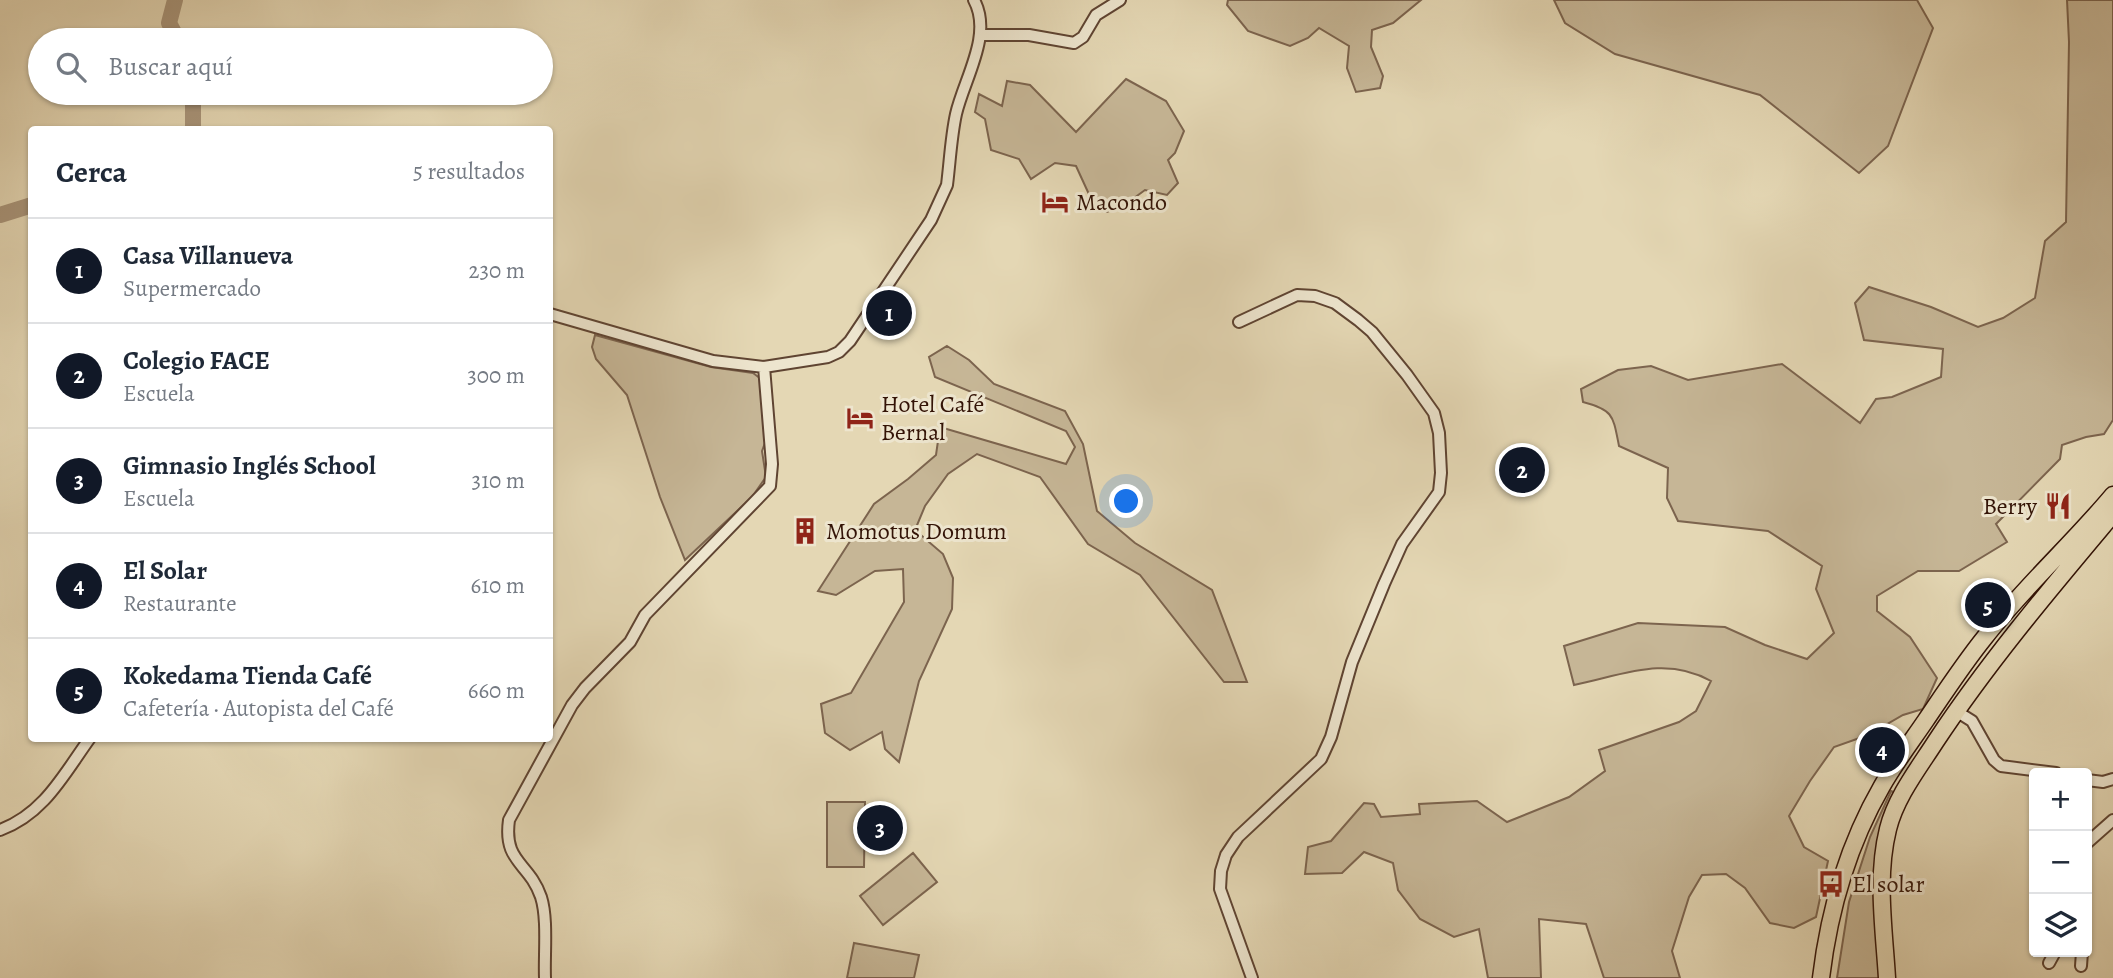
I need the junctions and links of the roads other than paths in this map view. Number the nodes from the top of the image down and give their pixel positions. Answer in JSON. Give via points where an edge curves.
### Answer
{"nodes":[{"id":1,"x":974,"y":0,"type":"edge"},
{"id":2,"x":1120,"y":0,"type":"edge"},
{"id":3,"x":980,"y":35,"type":"junction"},
{"id":4,"x":553,"y":315,"type":"edge"},
{"id":5,"x":1239,"y":322,"type":"dead end"},
{"id":6,"x":764,"y":367,"type":"junction"},
{"id":7,"x":2113,"y":495,"type":"edge"},
{"id":8,"x":2113,"y":514,"type":"edge"},
{"id":9,"x":1956,"y":710,"type":"junction"},
{"id":10,"x":553,"y":740,"type":"edge"},
{"id":11,"x":87,"y":742,"type":"edge"},
{"id":12,"x":552,"y":742,"type":"edge"},
{"id":13,"x":2029,"y":770,"type":"edge"},
{"id":14,"x":2113,"y":779,"type":"edge"},
{"id":15,"x":2092,"y":781,"type":"edge"},
{"id":16,"x":2113,"y":820,"type":"edge"},
{"id":17,"x":0,"y":830,"type":"edge"},
{"id":18,"x":2092,"y":839,"type":"edge"},
{"id":19,"x":2052,"y":957,"type":"edge"},
{"id":20,"x":2082,"y":957,"type":"edge"},
{"id":21,"x":2049,"y":963,"type":"dead end"},
{"id":22,"x":2081,"y":966,"type":"dead end"},
{"id":23,"x":545,"y":978,"type":"edge"},
{"id":24,"x":1252,"y":978,"type":"edge"},
{"id":25,"x":1821,"y":978,"type":"edge"},
{"id":26,"x":1887,"y":978,"type":"edge"}],
"edges":[{"from":1,"to":3,"type":"street","via":[[981,19]]},
{"from":2,"to":3,"type":"street","via":[[1096,15],[1083,37],[1073,43],[1029,35]]},
{"from":3,"to":6,"type":"street","via":[[956,114],[947,185],[931,220],[839,352]]},
{"from":4,"to":6,"type":"street","via":[[713,361]]},
{"from":5,"to":24,"type":"street","via":[[1297,295],[1335,303],[1358,320],[1372,331],[1434,413],[1441,473],[1439,492],[1402,544],[1379,597],[1352,662],[1321,759],[1238,837],[1220,871],[1220,889]]},
{"from":6,"to":10,"type":"street","via":[[770,486],[645,615],[630,642],[572,705]]},
{"from":7,"to":25,"type":"highway","via":[[1985,636],[1882,786],[1841,880]]},
{"from":8,"to":9,"type":"highway"},
{"from":9,"to":13,"type":"street","via":[[1972,721],[2001,766]]},
{"from":9,"to":26,"type":"highway","via":[[1907,785],[1888,830],[1882,875]]},
{"from":11,"to":17,"type":"street","via":[[51,794],[21,821]]},
{"from":12,"to":23,"type":"street","via":[[509,820],[506,837],[543,906]]},
{"from":14,"to":15,"type":"street"},
{"from":16,"to":18,"type":"street"},
{"from":19,"to":21,"type":"street"},
{"from":20,"to":22,"type":"street"}]}
